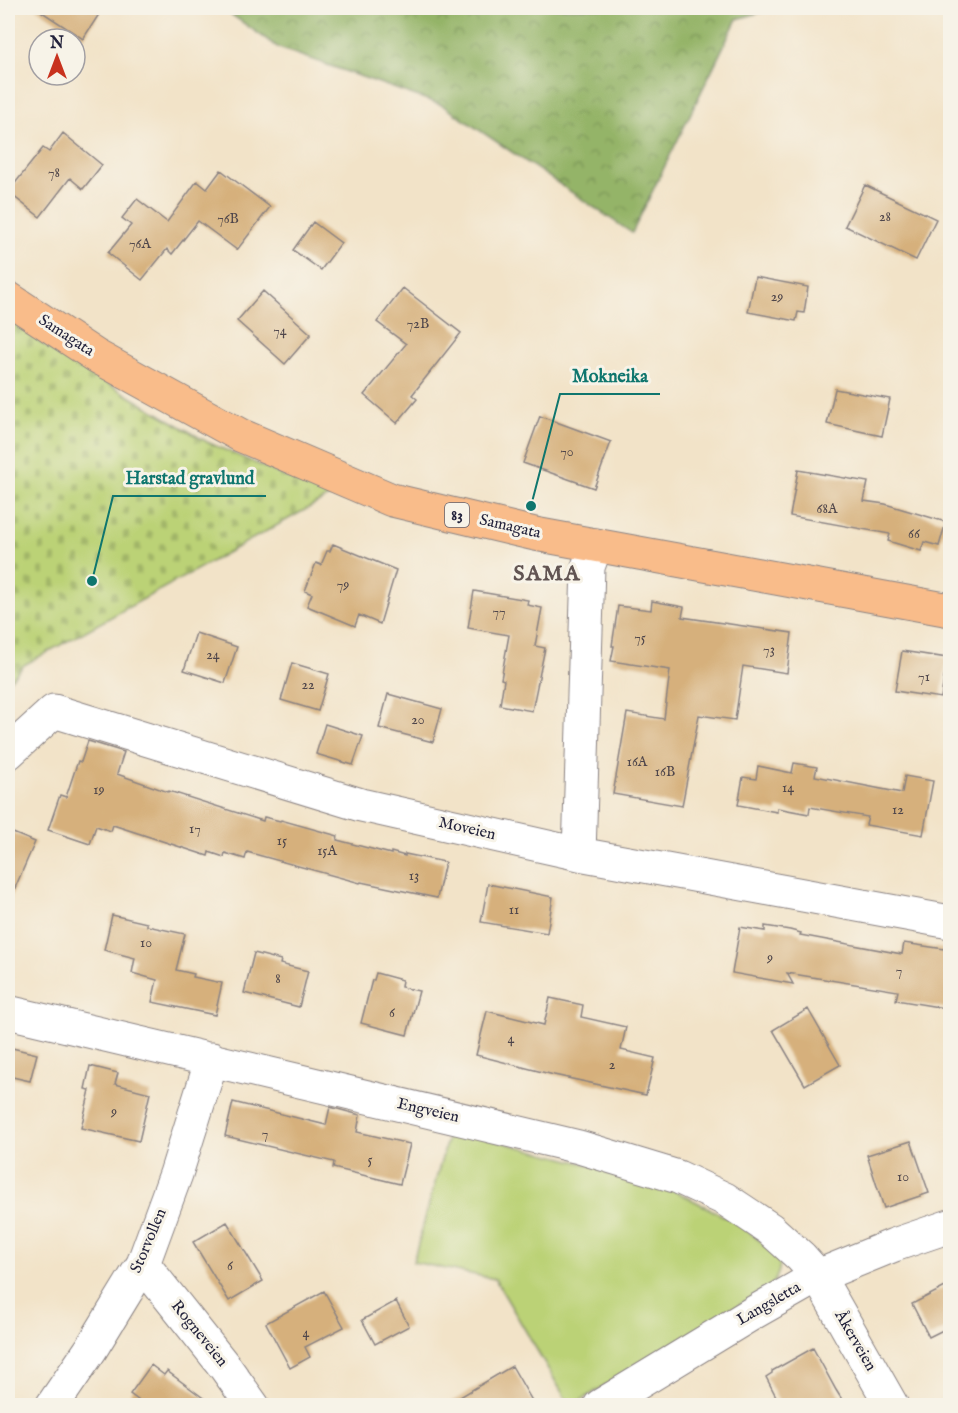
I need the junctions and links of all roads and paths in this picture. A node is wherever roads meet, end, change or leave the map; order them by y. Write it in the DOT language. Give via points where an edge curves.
graph roads {
  1 [pos="8,298"];
  2 [pos="596,545"];
  3 [pos="951,610"];
  4 [pos="8,753"];
  5 [pos="579,854"];
  6 [pos="951,922"];
  7 [pos="8,1012"];
  8 [pos="212,1059"];
  9 [pos="951,1226"];
  10 [pos="143,1264"];
  11 [pos="818,1276"];
  12 [pos="52,1406"];
  13 [pos="253,1406"];
  14 [pos="600,1406"];
  15 [pos="892,1406"];
  1 -- 2 [label="highway, Samagata / 83" via="96,356 240,435 393,500"];
  2 -- 3 [label="highway, Samagata / 83"];
  2 -- 5 [label="street" via="588,567"];
  4 -- 5 [label="street, Moveien" via="54,711 361,805"];
  5 -- 6 [label="street, Moveien"];
  7 -- 8 [label="street, Engveien"];
  8 -- 10 [label="street, Storvollen"];
  8 -- 11 [label="street, Engveien" via="579,1147 678,1177 725,1199 770,1229"];
  9 -- 11 [label="street, Langsletta"];
  10 -- 12 [label="street, Storvollen"];
  10 -- 13 [label="street, Rogneveien"];
  11 -- 14 [label="street, Langsletta"];
  11 -- 15 [label="street, Åkerveien"];
}
